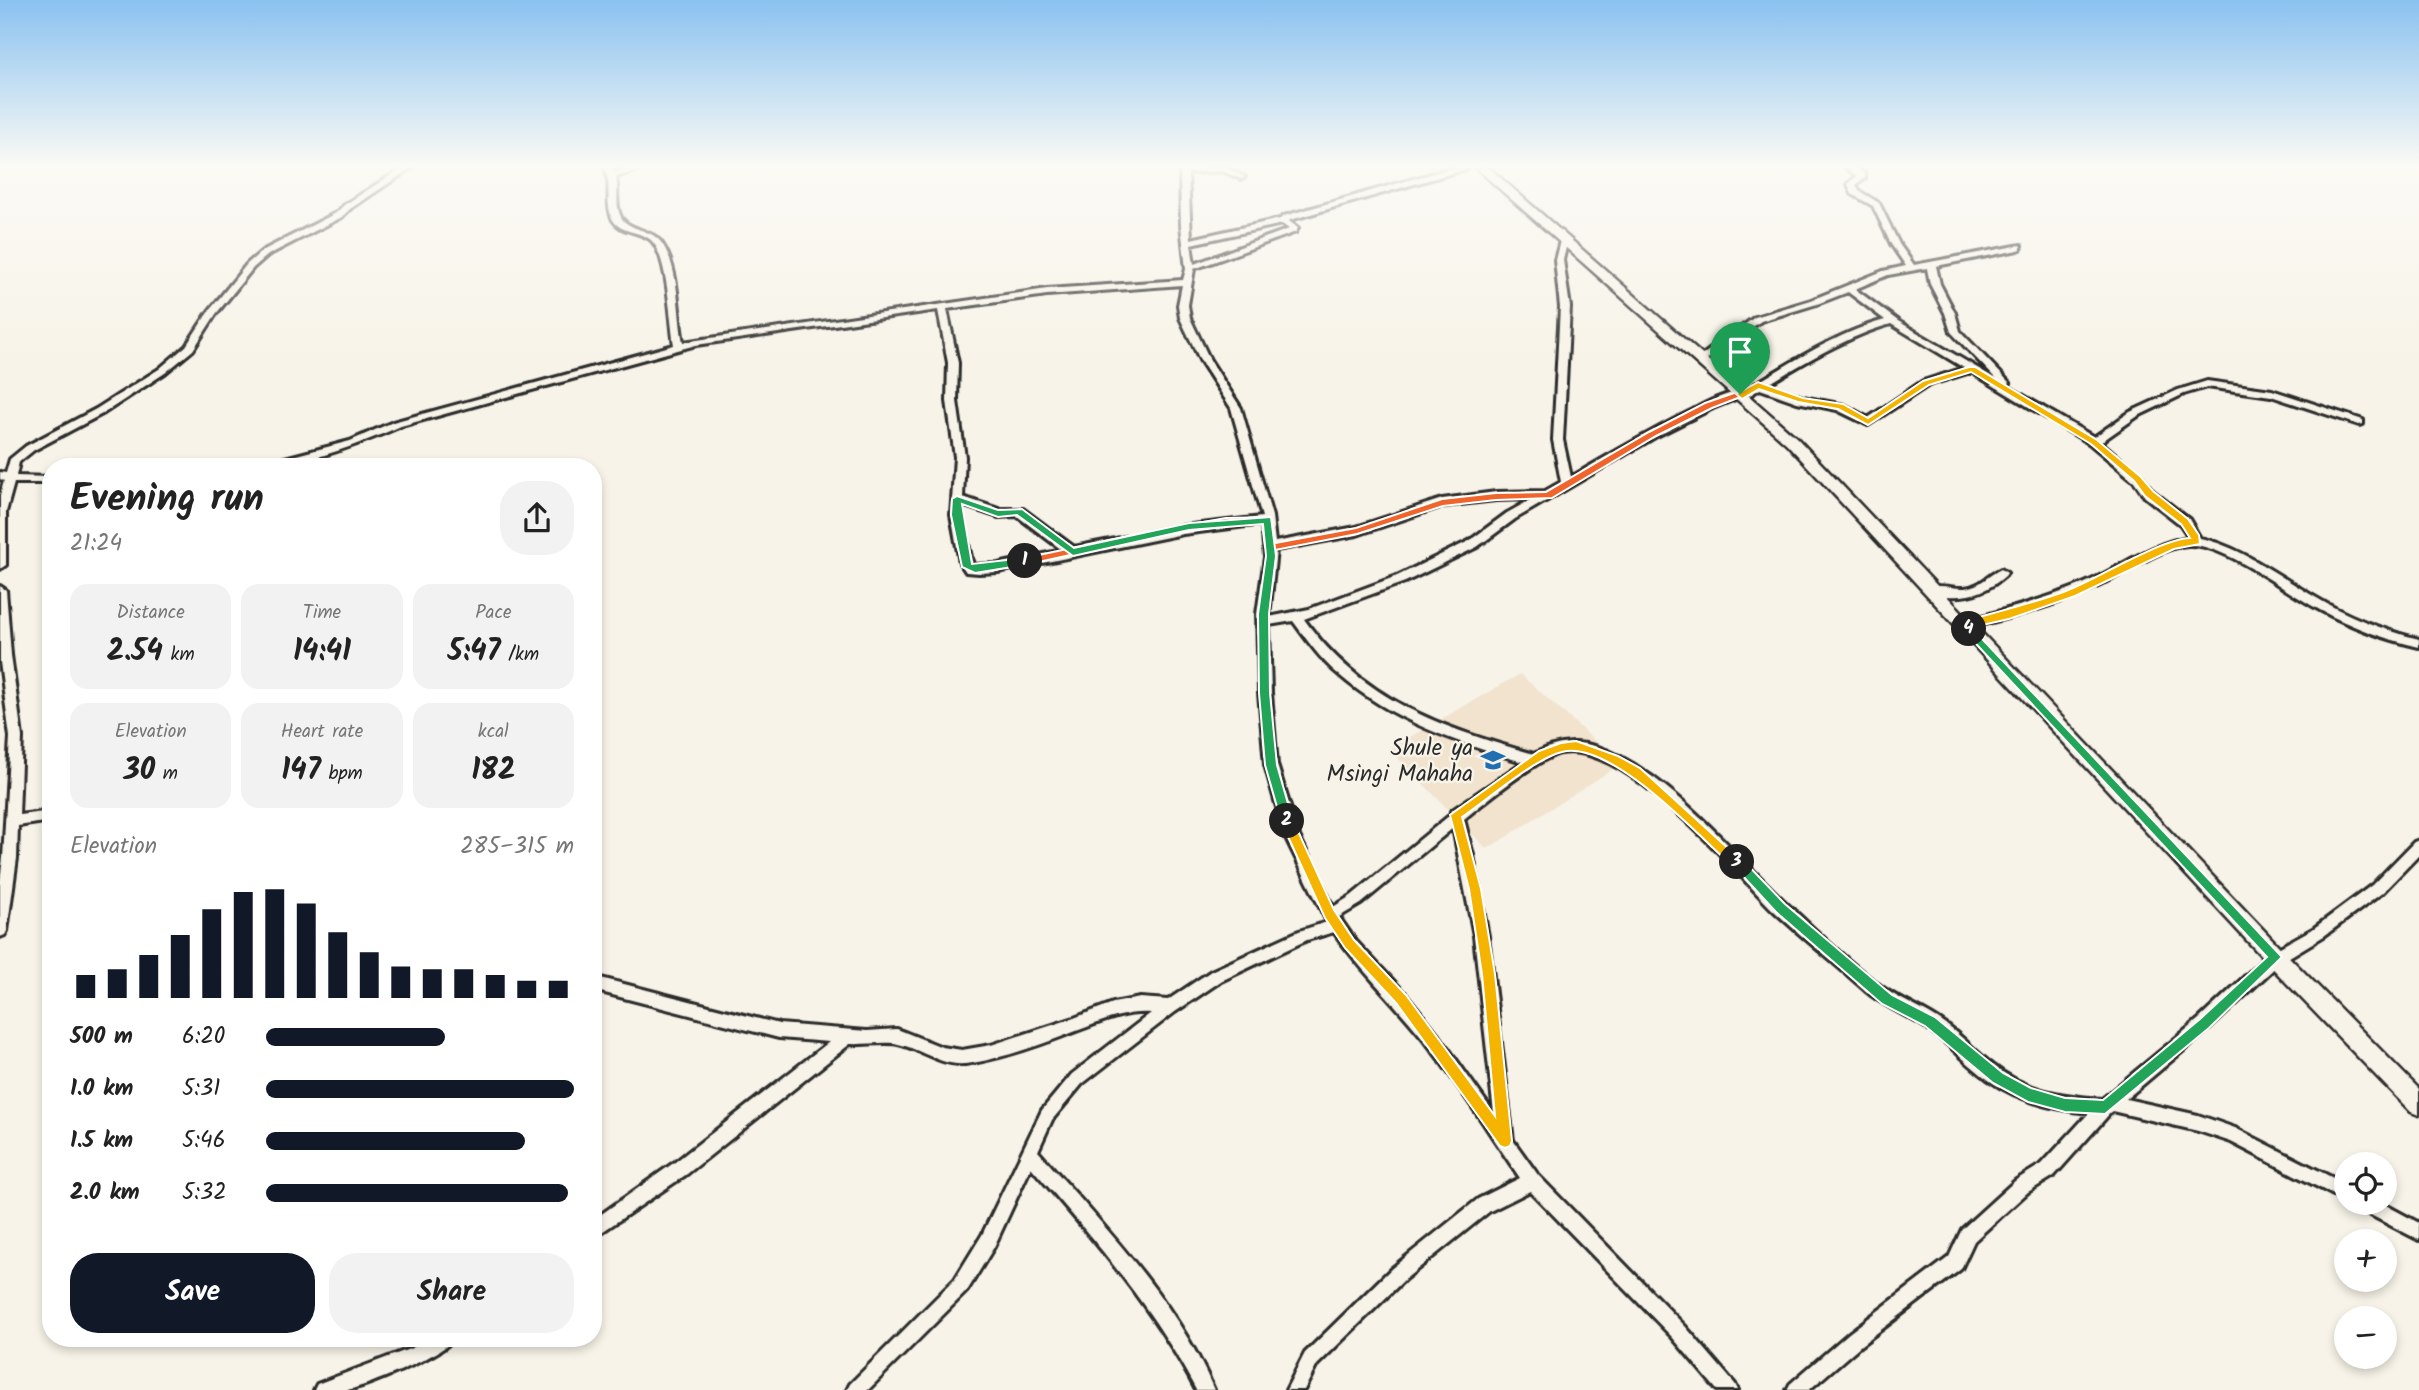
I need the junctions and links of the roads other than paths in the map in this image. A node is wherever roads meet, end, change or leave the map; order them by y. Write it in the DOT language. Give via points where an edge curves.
graph roads {
  1 [pos="308,232"];
  2 [pos="638,232"];
  3 [pos="1187,232"];
  4 [pos="1231,232"];
  5 [pos="1288,232"];
  6 [pos="1556,232"];
  7 [pos="1889,232"];
  8 [pos="1564,239"];
  9 [pos="1187,242"];
  10 [pos="2018,247"];
  11 [pos="1931,265"];
  12 [pos="1912,269"];
  13 [pos="1189,275"];
  14 [pos="1849,288"];
  15 [pos="942,307"];
  16 [pos="1892,321"];
  17 [pos="679,345"];
  18 [pos="1702,359"];
  19 [pos="1972,369"];
  20 [pos="1758,385"];
  21 [pos="1741,395"];
  22 [pos="2020,398"];
  23 [pos="2358,422"];
  24 [pos="2094,442"];
  25 [pos="296,458"];
  26 [pos="4,477"];
  27 [pos="42,479"];
  28 [pos="1567,484"];
  29 [pos="1548,495"];
  30 [pos="957,499"];
  31 [pos="1267,520"];
  32 [pos="2197,542"];
  33 [pos="1270,547"];
  34 [pos="1073,552"];
  35 [pos="0,565"];
  36 [pos="2001,573"];
  37 [pos="0,590"];
  38 [pos="1932,590"];
  39 [pos="1296,616"];
  40 [pos="1264,622"];
  41 [pos="1965,625"];
  42 [pos="2419,643"];
  43 [pos="1535,760"];
  44 [pos="1456,815"];
  45 [pos="42,817"];
  46 [pos="12,822"];
  47 [pos="2419,846"];
  48 [pos="1334,919"];
  49 [pos="0,931"];
  50 [pos="2276,957"];
  51 [pos="602,985"];
  52 [pos="1170,1007"];
  53 [pos="848,1036"];
  54 [pos="2419,1104"];
  55 [pos="2108,1105"];
  56 [pos="1505,1141"];
  57 [pos="1029,1152"];
  58 [pos="1532,1181"];
  59 [pos="2334,1187"];
  60 [pos="2388,1215"];
  61 [pos="602,1224"];
  62 [pos="2419,1231"];
  63 [pos="430,1347"];
  64 [pos="323,1390"];
  65 [pos="856,1390"];
  66 [pos="1205,1390"];
  67 [pos="1295,1390"];
  68 [pos="1729,1390"];
  69 [pos="1796,1390"];
  1 -- 26 [label="street" via="265,253 250,266 183,354 118,401 30,448 13,461"];
  2 -- 17 [label="street" via="653,238 660,248 675,306"];
  3 -- 9 [label="street"];
  4 -- 9 [label="street"];
  5 -- 13 [label="street"];
  6 -- 8 [label="main road"];
  7 -- 12 [label="street"];
  8 -- 18 [label="main road"];
  8 -- 28 [label="street" via="1559,260 1565,307 1558,440"];
  9 -- 13 [label="street"];
  10 -- 11 [label="street"];
  11 -- 12 [label="street"];
  11 -- 22 [label="street" via="1956,332"];
  12 -- 14 [label="street" via="1886,273"];
  13 -- 15 [label="street"];
  13 -- 31 [label="street" via="1185,318 1236,408"];
  14 -- 16 [label="street"];
  14 -- 18 [label="street" via="1758,319"];
  15 -- 17 [label="street"];
  15 -- 30 [label="street" via="952,355 952,401 960,457"];
  16 -- 19 [label="street"];
  16 -- 20 [label="street" via="1842,340"];
  17 -- 25 [label="street" via="397,424 354,443"];
  18 -- 21 [label="main road"];
  19 -- 20 [label="street" via="1926,383 1868,422 1840,407"];
  19 -- 22 [label="street"];
  20 -- 21 [label="street"];
  21 -- 28 [label="street" via="1709,405"];
  21 -- 38 [label="main road" via="1792,441"];
  22 -- 24 [label="street"];
  23 -- 24 [label="street" via="2272,393 2207,384 2134,414"];
  24 -- 32 [label="street" via="2185,522"];
  26 -- 27 [label="street"];
  26 -- 35 [label="street"];
  28 -- 29 [label="street"];
  29 -- 33 [label="street" via="1442,503 1357,531"];
  29 -- 39 [label="street" via="1473,544 1401,579"];
  30 -- 34 [label="street" via="998,513 1019,512"];
  30 -- 34 [label="street" via="960,540 970,569"];
  31 -- 33 [label="street"];
  31 -- 34 [label="street" via="1189,527"];
  32 -- 41 [label="street" via="2183,542 2071,593"];
  32 -- 42 [label="street" via="2358,624"];
  33 -- 40 [label="street"];
  36 -- 38 [label="street" via="1970,593"];
  37 -- 46 [label="street" via="16,737"];
  38 -- 41 [label="main road"];
  39 -- 40 [label="street"];
  39 -- 43 [label="street" via="1320,650 1393,706 1429,727"];
  40 -- 48 [label="street" via="1271,765 1292,836"];
  41 -- 50 [label="main road"];
  43 -- 44 [label="street"];
  43 -- 55 [label="street" via="1576,745 1636,771 1741,866 1780,908 1887,1000 1930,1021 1998,1078 2028,1095 2065,1105"];
  44 -- 48 [label="street"];
  44 -- 56 [label="street" via="1475,889 1489,974"];
  45 -- 46 [label="street"];
  46 -- 49 [label="street"];
  47 -- 50 [label="street" via="2377,889"];
  48 -- 52 [label="street" via="1227,971"];
  48 -- 56 [label="street" via="1350,944 1433,1039"];
  50 -- 54 [label="main road"];
  50 -- 55 [label="street"];
  51 -- 53 [label="street" via="779,1031"];
  52 -- 53 [label="street" via="1113,1010 1075,1026 962,1057 897,1036"];
  52 -- 57 [label="street" via="1077,1079 1047,1115"];
  53 -- 61 [label="street" via="681,1168"];
  55 -- 59 [label="street" via="2198,1123 2235,1136"];
  55 -- 69 [label="street" via="2048,1170 2022,1186 1968,1235 1955,1263"];
  56 -- 58 [label="street"];
  57 -- 65 [label="street" via="988,1241 961,1285"];
  57 -- 66 [label="street" via="1136,1283"];
  58 -- 67 [label="street" via="1484,1205 1398,1274 1311,1359"];
  58 -- 68 [label="street"];
  60 -- 62 [label="street"];
  63 -- 64 [label="street"];
}
